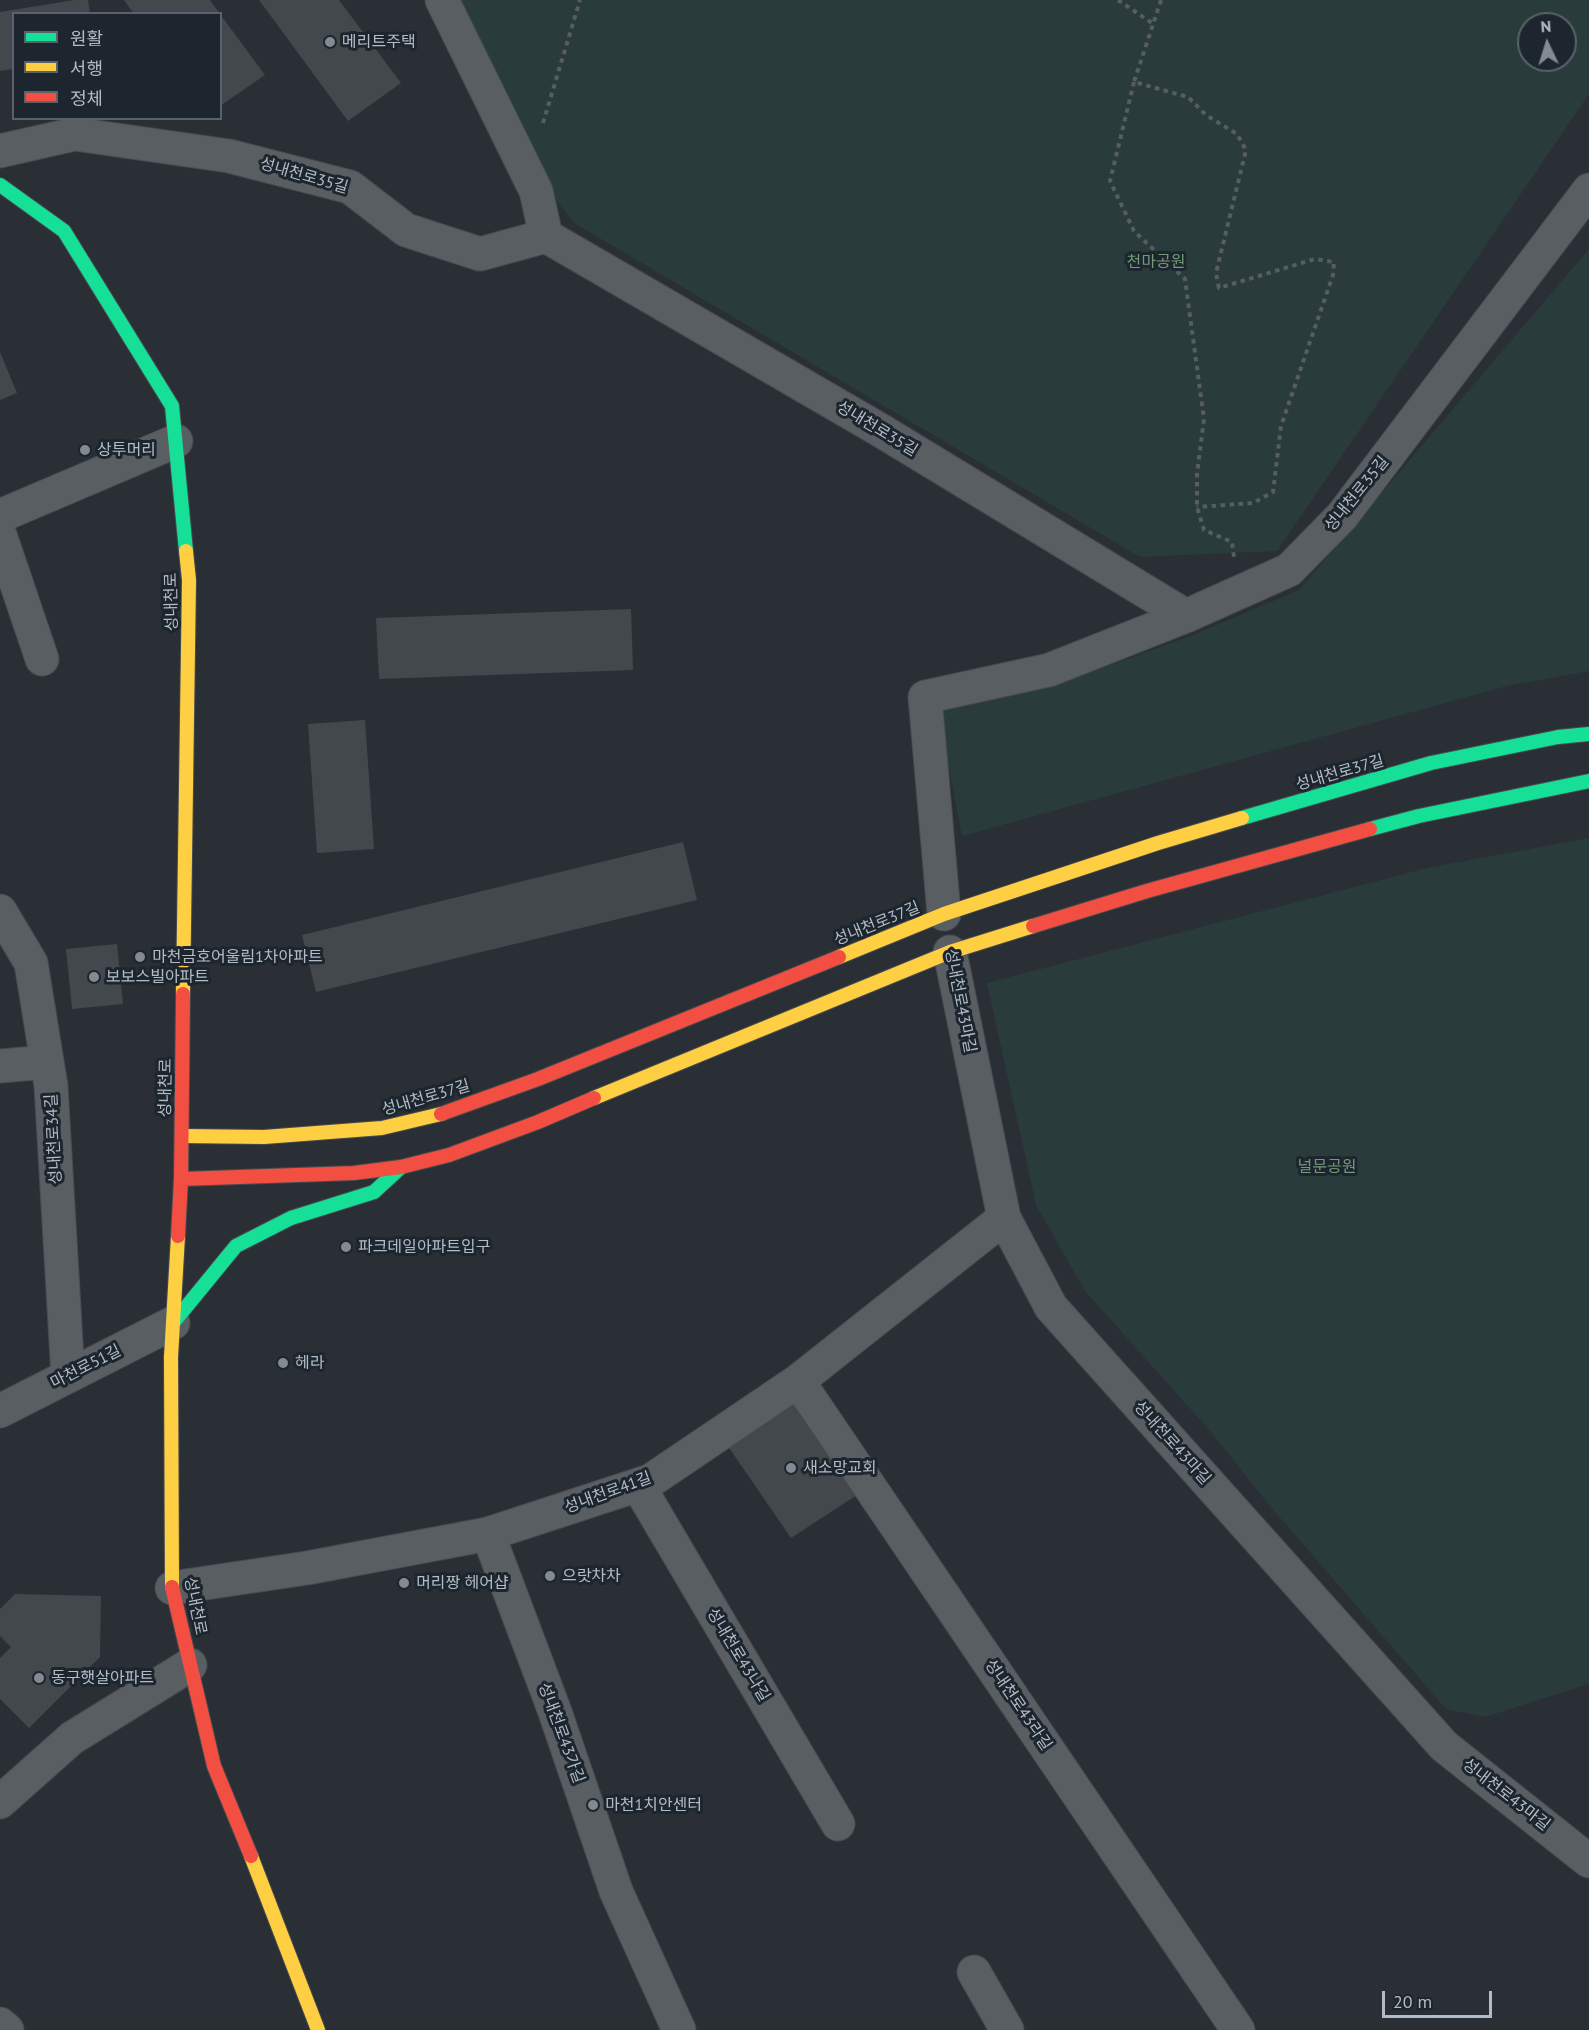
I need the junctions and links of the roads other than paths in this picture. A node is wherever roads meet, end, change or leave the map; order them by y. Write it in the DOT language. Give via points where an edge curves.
graph roads {
  1 [pos="442,0"];
  2 [pos="0,151"];
  3 [pos="0,185"];
  4 [pos="1589,190"];
  5 [pos="546,236"];
  6 [pos="176,441"];
  7 [pos="0,516"];
  8 [pos="0,535"];
  9 [pos="1186,616"];
  10 [pos="42,659"];
  11 [pos="1589,734"];
  12 [pos="1589,781"];
  13 [pos="0,911"];
  14 [pos="947,933"];
  15 [pos="47,1062"];
  16 [pos="0,1066"];
  17 [pos="182,1136"];
  18 [pos="401,1167"];
  19 [pos="181,1179"];
  20 [pos="1004,1218"];
  21 [pos="173,1323"];
  22 [pos="68,1376"];
  23 [pos="798,1381"];
  24 [pos="0,1411"];
  25 [pos="638,1485"];
  26 [pos="488,1534"];
  27 [pos="171,1588"];
  28 [pos="190,1665"];
  29 [pos="0,1802"];
  30 [pos="838,1824"];
  31 [pos="1589,1861"];
  32 [pos="974,1972"];
  33 [pos="0,2024"];
  34 [pos="7,2030"];
  35 [pos="318,2030"];
  36 [pos="678,2030"];
  37 [pos="1007,2030"];
  38 [pos="1238,2030"];
  1 -- 5 [label="street" via="536,191"];
  2 -- 5 [label="street, 성내천로35길" via="75,134 229,156 350,187 406,230 480,254"];
  3 -- 6 [label="main road, 성내천로" via="64,231 172,406"];
  4 -- 9 [label="street, 성내천로35길" via="1342,516 1289,570"];
  5 -- 9 [label="street, 성내천로35길" via="880,430"];
  6 -- 7 [label="street"];
  6 -- 17 [label="main road, 성내천로" via="189,580"];
  8 -- 10 [label="street"];
  9 -- 14 [label="street, 성내천로43마길" via="1050,670 925,697"];
  11 -- 14 [label="main road, 성내천로37길" via="1431,764 1158,843"];
  12 -- 14 [label="main road, 성내천로37길" via="1419,816 1148,891"];
  13 -- 15 [label="street, 성내천로34길" via="31,963"];
  14 -- 17 [label="main road, 성내천로37길" via="447,1112 382,1128 264,1137"];
  14 -- 18 [label="main road, 성내천로37길" via="729,1042 538,1122 449,1155"];
  14 -- 20 [label="street, 성내천로43마길"];
  15 -- 16 [label="street"];
  15 -- 22 [label="street, 성내천로34길"];
  17 -- 19 [label="main road, 성내천로"];
  18 -- 19 [label="main road, 성내천로37길" via="354,1173"];
  18 -- 21 [label="main road" via="374,1192 291,1218 236,1246"];
  19 -- 21 [label="main road, 성내천로"];
  20 -- 23 [label="street, 성내천로41길"];
  20 -- 31 [label="street, 성내천로43마길" via="1051,1307 1444,1746"];
  21 -- 22 [label="street, 마천로51길"];
  21 -- 27 [label="main road, 성내천로"];
  22 -- 24 [label="street, 마천로51길"];
  23 -- 25 [label="street, 성내천로41길" via="650,1481"];
  23 -- 38 [label="street, 성내천로43라길"];
  25 -- 26 [label="street, 성내천로41길"];
  25 -- 30 [label="street, 성내천로43나길"];
  26 -- 27 [label="street, 성내천로41길" via="307,1568"];
  26 -- 36 [label="street, 성내천로43가길" via="616,1891"];
  27 -- 28 [label="main road, 성내천로"];
  28 -- 29 [label="street" via="72,1737"];
  28 -- 35 [label="main road, 성내천로" via="214,1766"];
  32 -- 37 [label="street"];
  33 -- 34 [label="street"];
}
